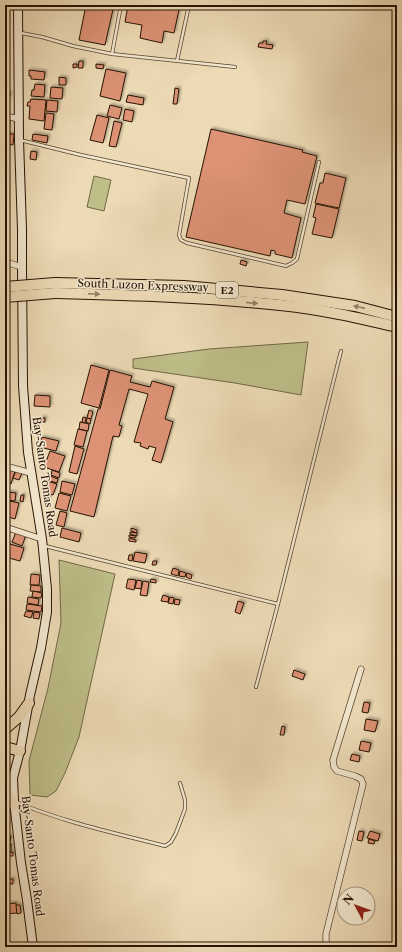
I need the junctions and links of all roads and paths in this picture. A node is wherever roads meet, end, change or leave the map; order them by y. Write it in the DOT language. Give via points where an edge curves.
graph roads {
  1 [pos="18,5"];
  2 [pos="121,5"];
  3 [pos="189,5"];
  4 [pos="19,33"];
  5 [pos="112,54"];
  6 [pos="177,61"];
  7 [pos="235,67"];
  8 [pos="5,117"];
  9 [pos="19,119"];
  10 [pos="19,140"];
  11 [pos="319,162"];
  12 [pos="5,262"];
  13 [pos="22,267"];
  14 [pos="5,287"];
  15 [pos="5,297"];
  16 [pos="397,317"];
  17 [pos="397,327"];
  18 [pos="341,351"];
  19 [pos="5,466"];
  20 [pos="31,474"];
  21 [pos="5,528"];
  22 [pos="42,542"];
  23 [pos="278,604"];
  24 [pos="361,669"];
  25 [pos="256,687"];
  26 [pos="29,704"];
  27 [pos="5,729"];
  28 [pos="5,747"];
  29 [pos="5,754"];
  30 [pos="19,754"];
  31 [pos="180,783"];
  32 [pos="5,788"];
  33 [pos="14,803"];
  34 [pos="33,947"];
  35 [pos="333,947"];
  1 -- 4 [label="main road, Bay-Santo Tomas Road"];
  2 -- 5 [label="lane"];
  3 -- 6 [label="lane"];
  4 -- 5 [label="lane"];
  4 -- 9 [label="main road, Bay-Santo Tomas Road"];
  5 -- 6 [label="lane"];
  6 -- 7 [label="lane"];
  8 -- 9 [label="street"];
  9 -- 10 [label="main road, Bay-Santo Tomas Road"];
  10 -- 11 [label="lane" via="189,178 178,235 181,240 286,266 297,259"];
  10 -- 13 [label="main road, Bay-Santo Tomas Road"];
  12 -- 13 [label="street"];
  13 -- 20 [label="main road, Bay-Santo Tomas Road" via="23,386"];
  16 -- 14 [label="highway, South Luzon Expressway / E2, one-way, bridge" via="356,306 282,295 184,286 55,283"];
  15 -- 17 [label="highway, South Luzon Expressway / E2, one-way, bridge" via="55,293 183,297 281,305"];
  18 -- 23 [label="lane"];
  19 -- 20 [label="street"];
  20 -- 22 [label="main road, Bay-Santo Tomas Road"];
  21 -- 22 [label="street"];
  22 -- 23 [label="lane"];
  22 -- 26 [label="main road, Bay-Santo Tomas Road" via="47,612"];
  23 -- 25 [label="lane"];
  24 -- 35 [label="street" via="333,760 337,771 361,779 363,784 326,934 326,942"];
  26 -- 27 [label="highway"];
  26 -- 30 [label="main road, Bay-Santo Tomas Road"];
  28 -- 30 [label="highway"];
  29 -- 30 [label="highway"];
  30 -- 33 [label="main road, Bay-Santo Tomas Road" via="14,775"];
  31 -- 33 [label="lane" via="185,809 176,833 165,846 105,831"];
  32 -- 33 [label="highway"];
  33 -- 34 [label="main road, Bay-Santo Tomas Road"];
}
